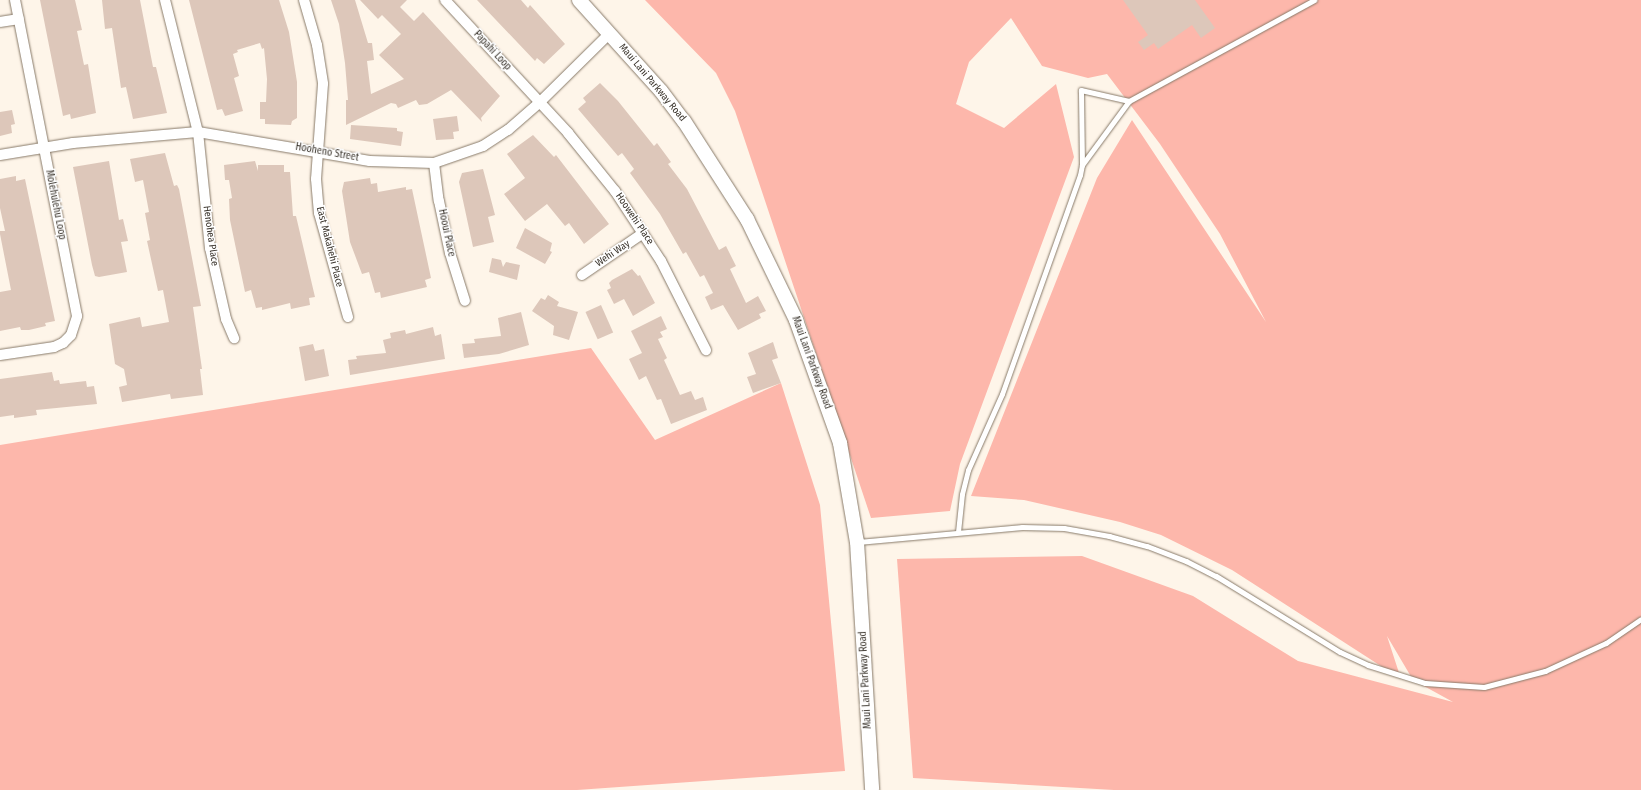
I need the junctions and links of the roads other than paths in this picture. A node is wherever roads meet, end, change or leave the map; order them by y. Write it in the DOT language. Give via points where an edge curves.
graph roads {
  1 [pos="15,0"];
  2 [pos="166,0"];
  3 [pos="304,0"];
  4 [pos="445,0"];
  5 [pos="579,0"];
  6 [pos="1314,0"];
  7 [pos="19,18"];
  8 [pos="0,22"];
  9 [pos="610,33"];
  10 [pos="1129,101"];
  11 [pos="540,102"];
  12 [pos="198,132"];
  13 [pos="44,149"];
  14 [pos="318,151"];
  15 [pos="0,156"];
  16 [pos="434,163"];
  17 [pos="1082,165"];
  18 [pos="643,233"];
  19 [pos="582,275"];
  20 [pos="465,301"];
  21 [pos="348,317"];
  22 [pos="234,338"];
  23 [pos="706,350"];
  24 [pos="0,355"];
  25 [pos="958,532"];
  26 [pos="857,542"];
  27 [pos="1641,619"];
  28 [pos="872,790"];
  1 -- 7 [label="street, Molehulehu Loop"];
  2 -- 12 [label="street"];
  3 -- 14 [label="street, East Makahehi Place" via="317,45 323,84"];
  4 -- 11 [label="street, Papahi Loop"];
  5 -- 9 [label="main road, Maui Lani Parkway Road"];
  6 -- 10 [label="lane"];
  7 -- 8 [label="street"];
  7 -- 13 [label="street, Molehulehu Loop"];
  9 -- 11 [label="street, Hooheno Street"];
  9 -- 26 [label="main road, Maui Lani Parkway Road" via="660,90 713,165 747,219 796,320 840,443"];
  10 -- 17 [label="lane"];
  10 -- 17 [label="lane" via="1081,90"];
  11 -- 16 [label="street, Hooheno Street" via="508,130 483,146"];
  11 -- 18 [label="street, Hoowehi Place" via="602,174"];
  12 -- 13 [label="street, Hooheno Street" via="73,143"];
  12 -- 14 [label="street, Hooheno Street"];
  12 -- 22 [label="street, Henohea Place" via="210,248 226,319"];
  13 -- 15 [label="street, Hooheno Street"];
  13 -- 24 [label="street, Molehulehu Loop" via="76,326 71,336 54,347"];
  14 -- 16 [label="street, Hooheno Street" via="370,161"];
  14 -- 21 [label="street, East Makahehi Place" via="319,213"];
  16 -- 20 [label="street, Hooui Place" via="450,253"];
  17 -- 25 [label="lane" via="1002,394 968,470 962,494"];
  18 -- 19 [label="street, Wehi Way"];
  18 -- 23 [label="street, Hoowehi Place" via="682,300"];
  25 -- 26 [label="lane"];
  25 -- 27 [label="lane" via="1022,527 1064,528 1147,546 1216,576 1340,652 1375,668 1424,683 1484,687 1545,671 1606,643"];
  26 -- 28 [label="main road, Maui Lani Parkway Road"];
}
